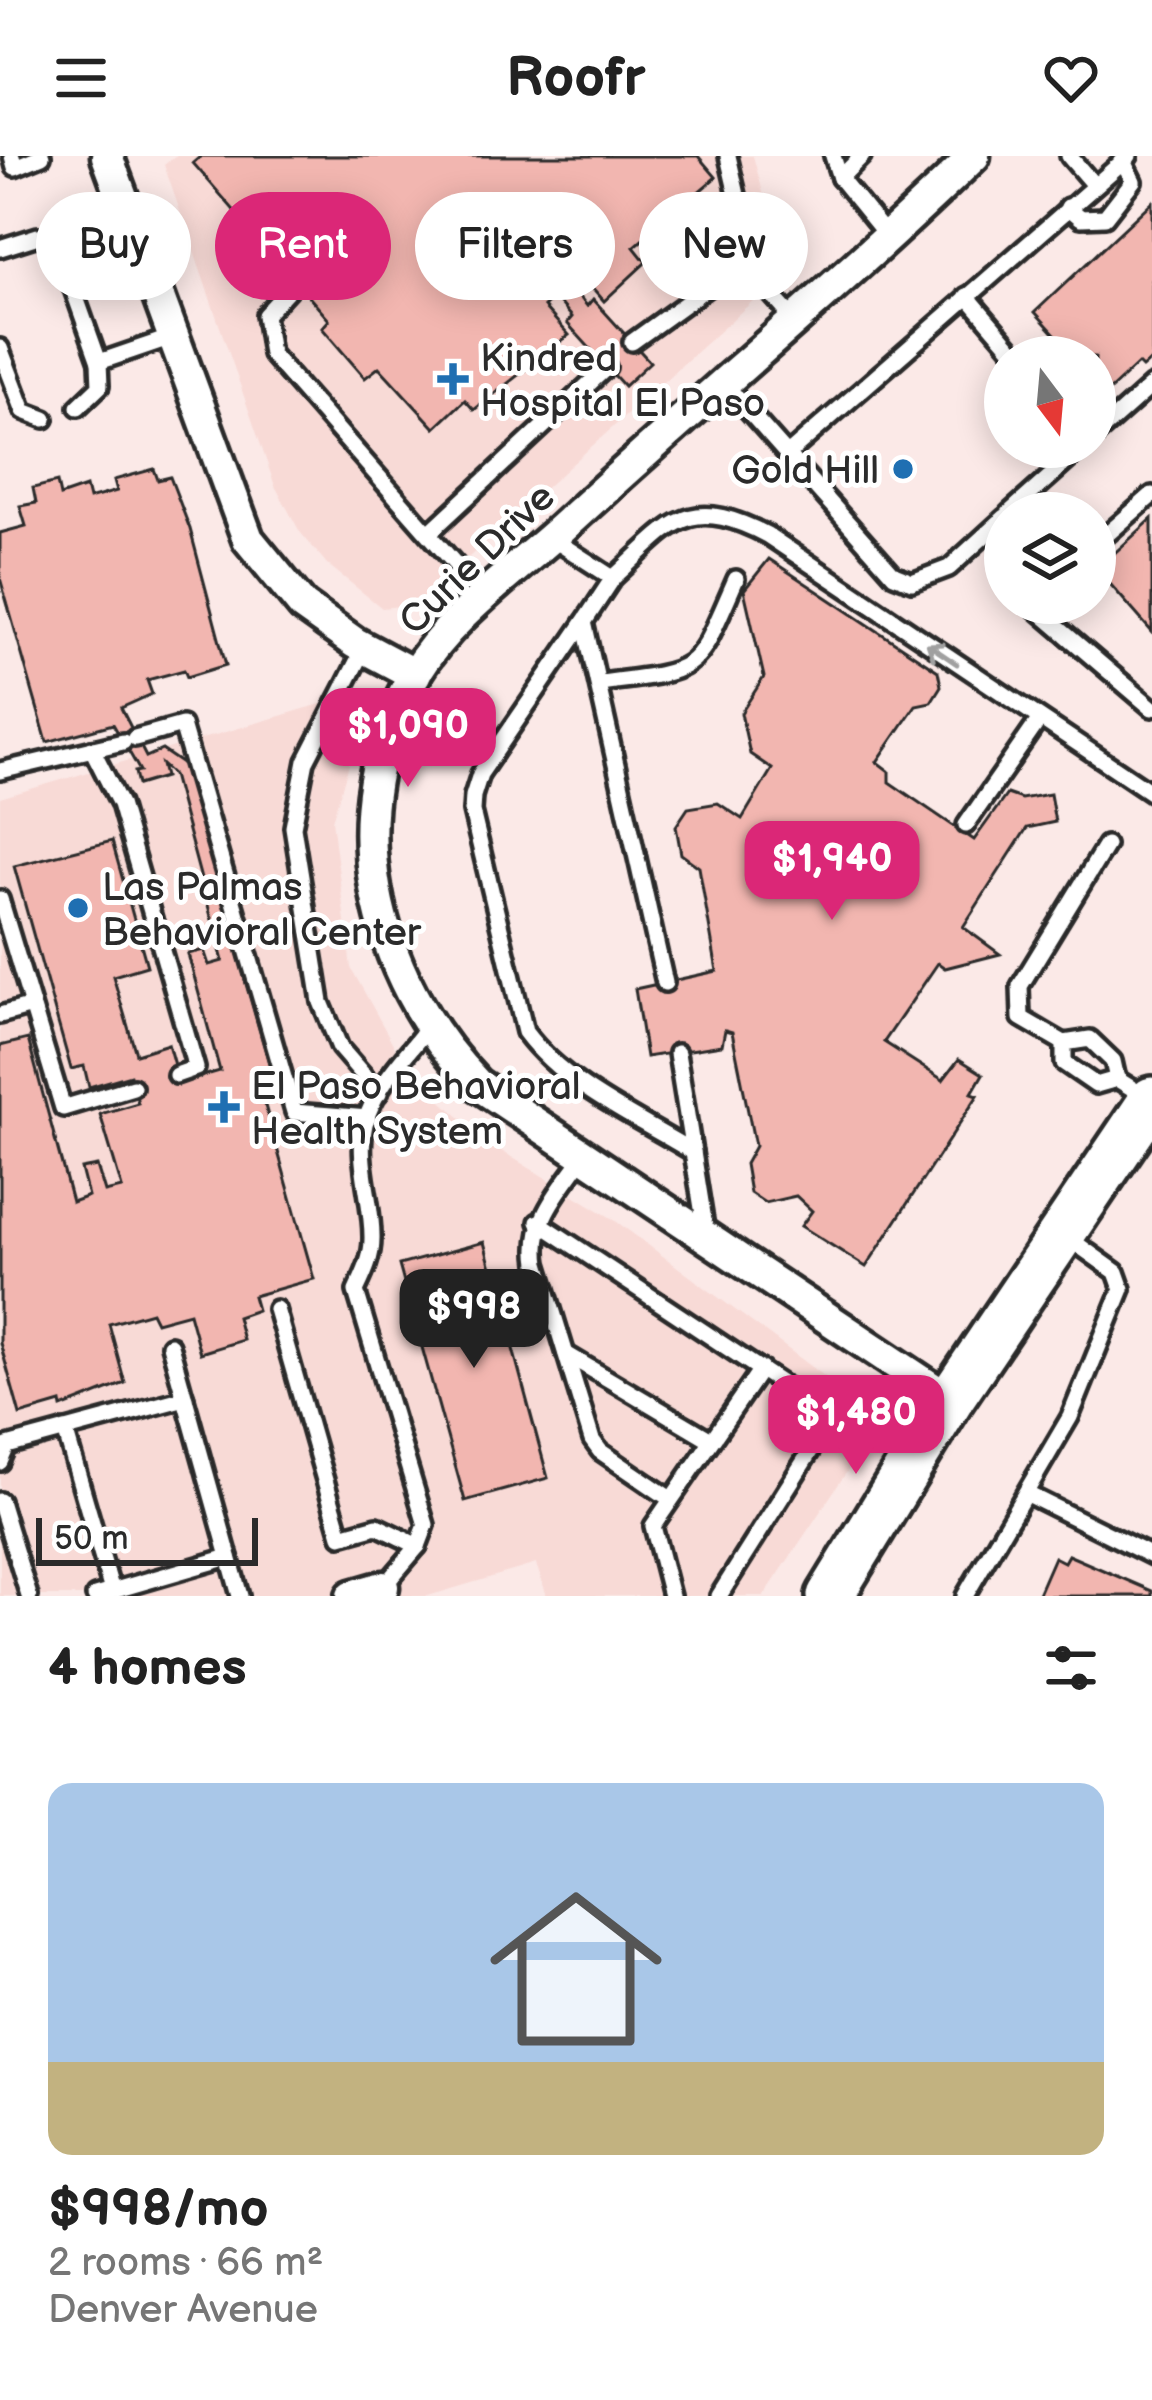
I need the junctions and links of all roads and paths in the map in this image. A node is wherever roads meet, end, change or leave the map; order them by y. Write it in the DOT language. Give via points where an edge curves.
graph roads {
  1 [pos="42,156"];
  2 [pos="107,156"];
  3 [pos="728,156"];
  4 [pos="833,156"];
  5 [pos="862,156"];
  6 [pos="974,156"];
  7 [pos="1070,156"];
  8 [pos="1126,158"];
  9 [pos="9,165"];
  10 [pos="840,178"];
  11 [pos="1094,184"];
  12 [pos="736,192"];
  13 [pos="1068,207"];
  14 [pos="889,239"];
  15 [pos="0,248"];
  16 [pos="967,296"];
  17 [pos="279,300"];
  18 [pos="686,300"];
  19 [pos="776,300"];
  20 [pos="796,322"];
  21 [pos="1001,336"];
  22 [pos="172,337"];
  23 [pos="632,343"];
  24 [pos="0,348"];
  25 [pos="99,362"];
  26 [pos="607,367"];
  27 [pos="722,380"];
  28 [pos="1152,385"];
  29 [pos="78,407"];
  30 [pos="1116,417"];
  31 [pos="45,419"];
  32 [pos="788,454"];
  33 [pos="1060,468"];
  34 [pos="1033,492"];
  35 [pos="1152,495"];
  36 [pos="1116,527"];
  37 [pos="429,532"];
  38 [pos="984,536"];
  39 [pos="551,538"];
  40 [pos="613,578"];
  41 [pos="736,579"];
  42 [pos="484,598"];
  43 [pos="584,622"];
  44 [pos="1053,624"];
  45 [pos="364,648"];
  46 [pos="415,675"];
  47 [pos="600,682"];
  48 [pos="1152,708"];
  49 [pos="1039,720"];
  50 [pos="92,749"];
  51 [pos="0,771"];
  52 [pos="1152,793"];
  53 [pos="966,825"];
  54 [pos="1106,845"];
  55 [pos="0,899"];
  56 [pos="665,983"];
  57 [pos="32,1006"];
  58 [pos="0,1016"];
  59 [pos="428,1027"];
  60 [pos="1064,1043"];
  61 [pos="677,1053"];
  62 [pos="176,1075"];
  63 [pos="133,1087"];
  64 [pos="379,1093"];
  65 [pos="1140,1093"];
  66 [pos="368,1118"];
  67 [pos="693,1152"];
  68 [pos="583,1157"];
  69 [pos="538,1222"];
  70 [pos="1062,1234"];
  71 [pos="707,1240"];
  72 [pos="276,1309"];
  73 [pos="170,1346"];
  74 [pos="566,1354"];
  75 [pos="761,1369"];
  76 [pos="185,1398"];
  77 [pos="950,1400"];
  78 [pos="65,1430"];
  79 [pos="711,1440"];
  80 [pos="0,1462"];
  81 [pos="1027,1494"];
  82 [pos="669,1498"];
  83 [pos="0,1501"];
  84 [pos="418,1546"];
  85 [pos="1152,1556"];
  86 [pos="230,1557"];
  87 [pos="383,1587"];
  88 [pos="103,1594"];
  89 [pos="29,1596"];
  90 [pos="240,1596"];
  91 [pos="352,1596"];
  92 [pos="671,1596"];
  93 [pos="719,1596"];
  94 [pos="830,1596"];
  95 [pos="965,1596"];
  1 -- 9 [label="lane"];
  2 -- 22 [label="street"];
  3 -- 12 [label="lane"];
  4 -- 10 [label="lane"];
  5 -- 10 [label="lane"];
  6 -- 14 [label="street, Curie Drive"];
  7 -- 11 [label="lane"];
  8 -- 11 [label="lane"];
  8 -- 13 [label="lane" via="1133,181 1105,217 1081,218"];
  10 -- 14 [label="lane"];
  11 -- 13 [label="lane"];
  13 -- 16 [label="lane"];
  14 -- 20 [label="street, Curie Drive"];
  15 -- 25 [label="lane" via="38,236 58,248"];
  16 -- 21 [label="lane"];
  16 -- 32 [label="lane"];
  17 -- 37 [label="lane" via="265,315 271,354"];
  18 -- 23 [label="lane"];
  19 -- 20 [label="lane"];
  20 -- 27 [label="street, Curie Drive"];
  22 -- 25 [label="lane"];
  22 -- 45 [label="street" via="248,539 303,605"];
  24 -- 31 [label="lane" via="24,411"];
  25 -- 29 [label="lane" via="100,386"];
  26 -- 37 [label="lane"];
  27 -- 32 [label="lane"];
  27 -- 39 [label="street, Curie Drive"];
  28 -- 30 [label="lane"];
  32 -- 38 [label="lane" via="894,575 912,582 949,568"];
  33 -- 34 [label="lane"];
  35 -- 36 [label="lane"];
  37 -- 42 [label="lane"];
  39 -- 40 [label="lane"];
  39 -- 42 [label="street, Curie Drive"];
  40 -- 43 [label="lane"];
  49 -- 40 [label="lane, one-way" via="725,514 674,523"];
  41 -- 47 [label="lane" via="705,648 685,670"];
  42 -- 46 [label="street, Curie Drive"];
  43 -- 47 [label="lane"];
  43 -- 67 [label="lane" via="480,774 472,811 525,1032 583,1084"];
  44 -- 48 [label="lane"];
  45 -- 46 [label="street"];
  45 -- 64 [label="lane" via="306,761 293,827 321,1001 340,1048"];
  46 -- 59 [label="street, Curie Drive" via="375,786 371,874 395,969"];
  47 -- 56 [label="lane"];
  49 -- 52 [label="lane"];
  49 -- 53 [label="lane"];
  50 -- 51 [label="lane"];
  50 -- 62 [label="lane" via="120,804 196,1068"];
  50 -- 66 [label="lane" via="182,725 294,1112"];
  54 -- 60 [label="lane" via="1020,986 1021,1018"];
  55 -- 57 [label="lane"];
  57 -- 58 [label="lane"];
  57 -- 63 [label="lane" via="64,1108"];
  59 -- 64 [label="lane"];
  59 -- 68 [label="street, Curie Drive" via="477,1084"];
  60 -- 65 [label="lane" via="1090,1039"];
  60 -- 65 [label="lane" via="1064,1063 1096,1085"];
  61 -- 67 [label="lane"];
  64 -- 66 [label="lane"];
  65 -- 70 [label="main road"];
  66 -- 84 [label="lane" via="362,1171 373,1234 356,1291 426,1526"];
  67 -- 71 [label="lane"];
  68 -- 69 [label="lane"];
  68 -- 71 [label="street, Curie Drive"];
  69 -- 74 [label="lane" via="538,1263"];
  69 -- 75 [label="lane"];
  70 -- 77 [label="main road"];
  70 -- 81 [label="lane" via="1116,1272 1122,1289 1070,1417"];
  71 -- 77 [label="street, Curie Drive"];
  72 -- 84 [label="lane" via="341,1536 377,1526"];
  73 -- 76 [label="lane"];
  74 -- 79 [label="lane"];
  74 -- 82 [label="lane" via="600,1451"];
  75 -- 79 [label="lane"];
  75 -- 93 [label="lane" via="832,1417"];
  76 -- 78 [label="lane"];
  76 -- 86 [label="lane"];
  77 -- 94 [label="main road"];
  78 -- 80 [label="lane" via="8,1446"];
  78 -- 88 [label="lane"];
  79 -- 82 [label="lane"];
  81 -- 85 [label="lane"];
  81 -- 95 [label="lane"];
  82 -- 92 [label="lane" via="653,1526"];
  83 -- 89 [label="lane"];
  84 -- 87 [label="lane"];
  86 -- 88 [label="lane"];
  86 -- 90 [label="lane"];
  87 -- 91 [label="street"];
}
